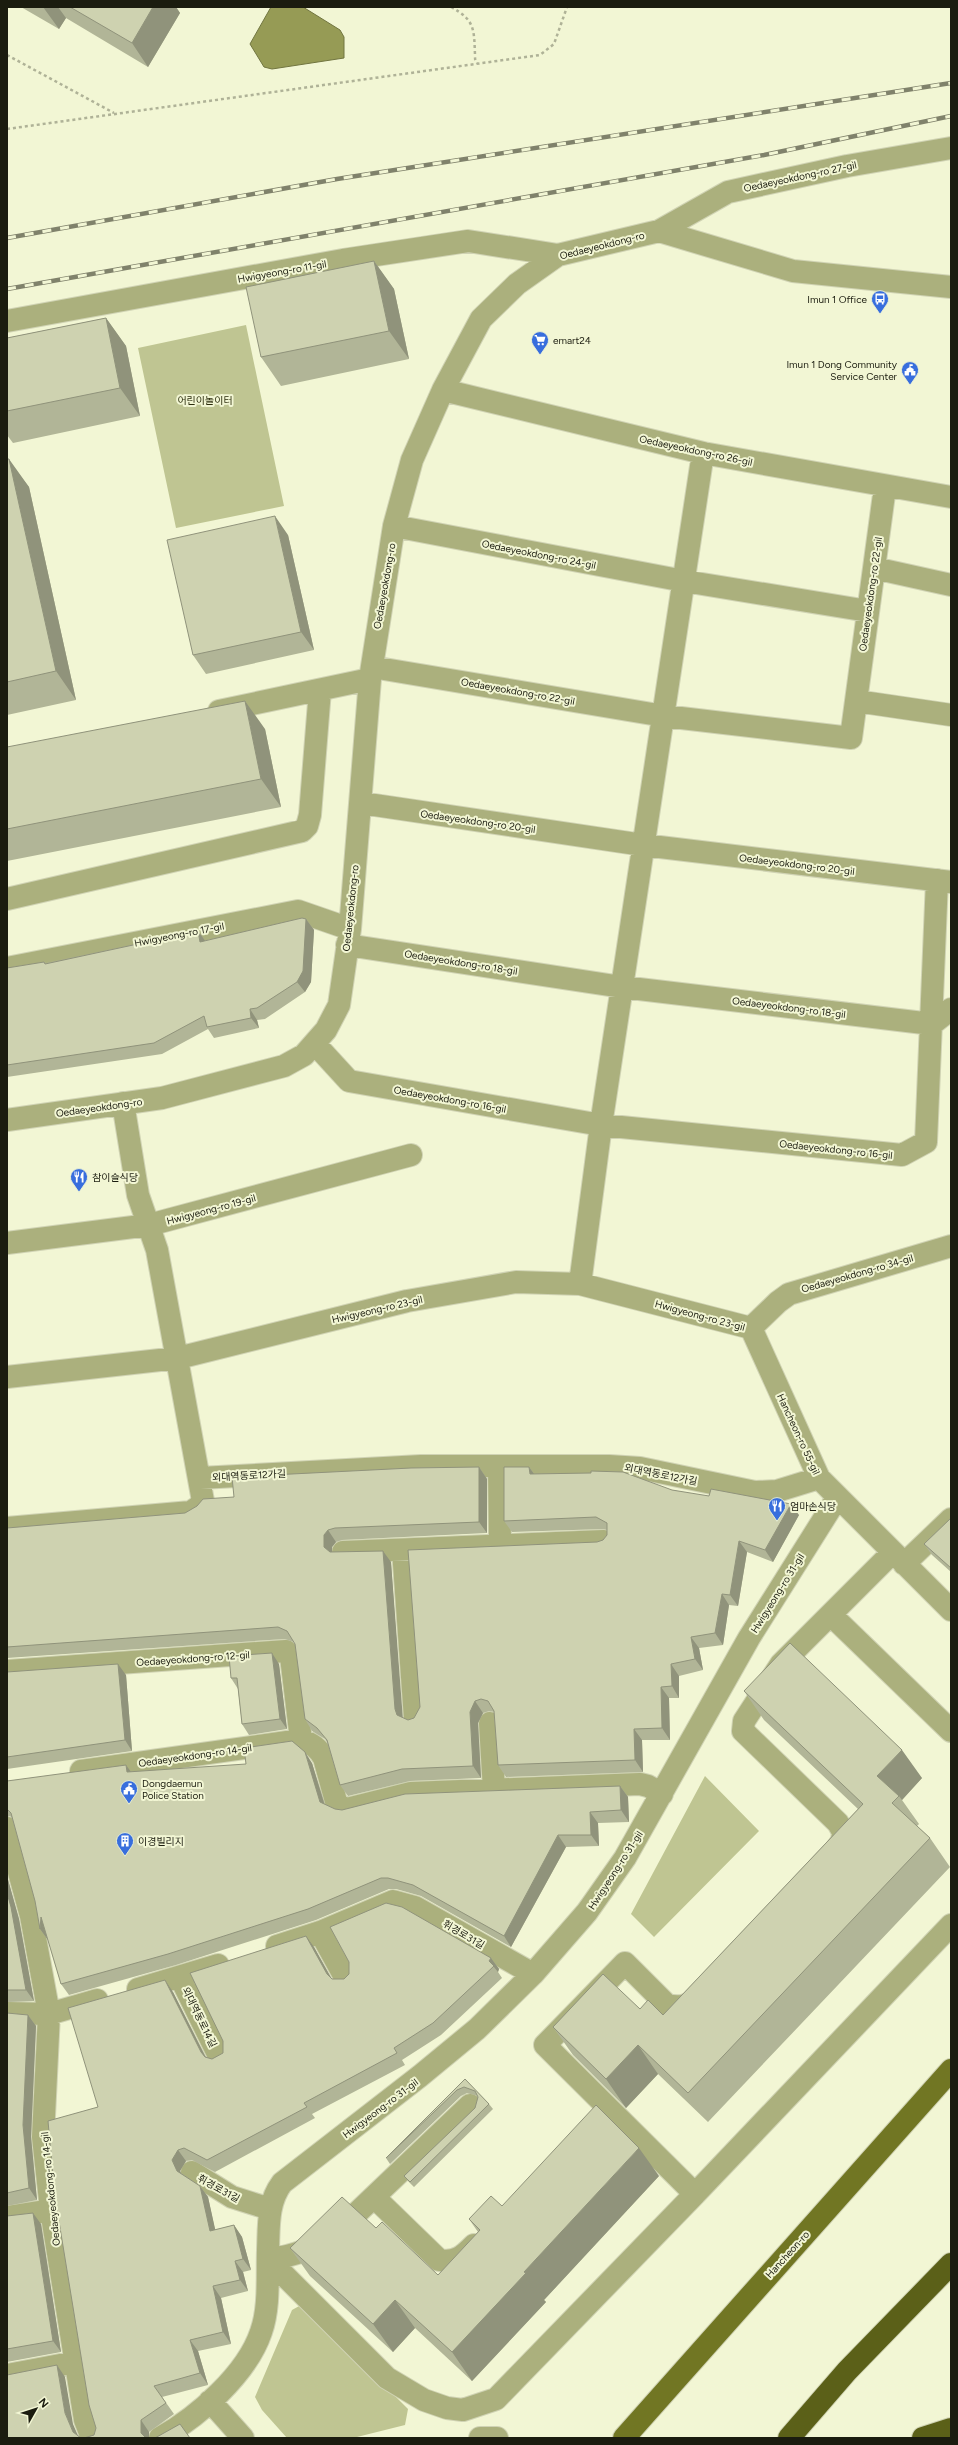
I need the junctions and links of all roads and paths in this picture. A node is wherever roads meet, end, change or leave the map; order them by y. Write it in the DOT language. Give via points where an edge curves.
graph roads {
  1 [pos="451,7"];
  2 [pos="567,7"];
  3 [pos="7,55"];
  4 [pos="475,64"];
  5 [pos="114,114"];
  6 [pos="7,129"];
  7 [pos="951,148"];
  8 [pos="659,231"];
  9 [pos="558,255"];
  10 [pos="951,286"];
  11 [pos="7,322"];
  12 [pos="443,390"];
  13 [pos="703,453"];
  14 [pos="885,487"];
  15 [pos="951,497"];
  16 [pos="394,526"];
  17 [pos="874,568"];
  18 [pos="684,581"];
  19 [pos="951,584"];
  20 [pos="868,611"];
  21 [pos="371,673"];
  22 [pos="320,690"];
  23 [pos="856,701"];
  24 [pos="951,715"];
  25 [pos="195,716"];
  26 [pos="664,716"];
  27 [pos="361,803"];
  28 [pos="644,845"];
  29 [pos="944,881"];
  30 [pos="7,899"];
  31 [pos="348,937"];
  32 [pos="7,968"];
  33 [pos="622,987"];
  34 [pos="951,1009"];
  35 [pos="932,1024"];
  36 [pos="316,1044"];
  37 [pos="123,1103"];
  38 [pos="7,1120"];
  39 [pos="601,1125"];
  40 [pos="411,1155"];
  41 [pos="149,1226"];
  42 [pos="7,1243"];
  43 [pos="951,1246"];
  44 [pos="580,1284"];
  45 [pos="751,1328"];
  46 [pos="178,1358"];
  47 [pos="7,1377"];
  48 [pos="499,1466"];
  49 [pos="200,1478"];
  50 [pos="819,1478"];
  51 [pos="837,1498"];
  52 [pos="951,1519"];
  53 [pos="7,1528"];
  54 [pos="604,1541"];
  55 [pos="500,1545"];
  56 [pos="403,1550"];
  57 [pos="343,1552"];
  58 [pos="898,1558"];
  59 [pos="951,1610"];
  60 [pos="831,1615"];
  61 [pos="7,1671"];
  62 [pos="415,1719"];
  63 [pos="490,1723"];
  64 [pos="951,1731"];
  65 [pos="302,1740"];
  66 [pos="61,1774"];
  67 [pos="494,1790"];
  68 [pos="662,1794"];
  69 [pos="7,1828"];
  70 [pos="819,1869"];
  71 [pos="951,1925"];
  72 [pos="320,1932"];
  73 [pos="261,1951"];
  74 [pos="239,1958"];
  75 [pos="533,1974"];
  76 [pos="180,1977"];
  77 [pos="346,1979"];
  78 [pos="710,1984"];
  79 [pos="7,2013"];
  80 [pos="49,2014"];
  81 [pos="220,2058"];
  82 [pos="951,2070"];
  83 [pos="470,2105"];
  84 [pos="606,2107"];
  85 [pos="590,2123"];
  86 [pos="192,2172"];
  87 [pos="695,2194"];
  88 [pos="374,2197"];
  89 [pos="270,2209"];
  90 [pos="51,2210"];
  91 [pos="7,2217"];
  92 [pos="488,2230"];
  93 [pos="268,2259"];
  94 [pos="951,2264"];
  95 [pos="76,2362"];
  96 [pos="7,2375"];
  97 [pos="210,2401"];
  98 [pos="951,2429"];
  99 [pos="92,2438"];
  100 [pos="160,2438"];
  101 [pos="243,2438"];
  102 [pos="480,2438"];
  103 [pos="497,2438"];
  104 [pos="624,2438"];
  105 [pos="789,2438"];
  106 [pos="923,2438"];
  1 -- 4 [label="path" via="471,22 474,30"];
  2 -- 4 [label="path" via="558,36 548,50 540,55"];
  3 -- 5 [label="path"];
  4 -- 5 [label="path"];
  5 -- 6 [label="path"];
  7 -- 8 [label="street, Oedaeyeokdong-ro 27-gil" via="847,166 728,192"];
  8 -- 9 [label="street, Oedaeyeokdong-ro"];
  8 -- 10 [label="street, Oedaeyeokdong-ro" via="793,271"];
  9 -- 11 [label="street, Hwigyeong-ro 11-gil" via="468,241 344,260"];
  9 -- 12 [label="street, Oedaeyeokdong-ro" via="517,284 481,319"];
  12 -- 13 [label="street, Oedaeyeokdong-ro 26-gil"];
  12 -- 16 [label="street, Oedaeyeokdong-ro" via="412,460"];
  13 -- 14 [label="street, Oedaeyeokdong-ro 26-gil"];
  13 -- 18 [label="street"];
  14 -- 15 [label="street, Oedaeyeokdong-ro 26-gil"];
  14 -- 17 [label="street, Oedaeyeokdong-ro 22-gil"];
  16 -- 18 [label="street, Oedaeyeokdong-ro 24-gil"];
  16 -- 21 [label="street, Oedaeyeokdong-ro"];
  17 -- 19 [label="street"];
  17 -- 20 [label="street, Oedaeyeokdong-ro 22-gil"];
  18 -- 20 [label="street, Oedaeyeokdong-ro 24-gil"];
  18 -- 26 [label="street"];
  20 -- 23 [label="street, Oedaeyeokdong-ro 22-gil"];
  21 -- 22 [label="street"];
  21 -- 26 [label="street, Oedaeyeokdong-ro 22-gil"];
  21 -- 27 [label="street, Oedaeyeokdong-ro"];
  22 -- 25 [label="street"];
  22 -- 30 [label="street" via="310,815 307,826 302,831"];
  23 -- 24 [label="street"];
  23 -- 26 [label="street, Oedaeyeokdong-ro 22-gil" via="851,738"];
  26 -- 28 [label="street"];
  27 -- 28 [label="street, Oedaeyeokdong-ro 20-gil"];
  27 -- 31 [label="street, Oedaeyeokdong-ro"];
  28 -- 29 [label="street, Oedaeyeokdong-ro 20-gil"];
  28 -- 33 [label="street"];
  29 -- 35 [label="street, Oedaeyeokdong-ro 16-gil"];
  31 -- 32 [label="street, Hwigyeong-ro 17-gil" via="298,911"];
  31 -- 33 [label="street, Oedaeyeokdong-ro 18-gil"];
  31 -- 36 [label="street, Oedaeyeokdong-ro" via="339,1005"];
  33 -- 35 [label="street, Oedaeyeokdong-ro 18-gil"];
  33 -- 39 [label="street"];
  34 -- 35 [label="street"];
  35 -- 39 [label="street, Oedaeyeokdong-ro 16-gil" via="926,1142 902,1155"];
  36 -- 37 [label="street, Oedaeyeokdong-ro" via="304,1055 284,1066 162,1098"];
  36 -- 39 [label="street, Oedaeyeokdong-ro 16-gil" via="349,1081"];
  37 -- 38 [label="street, Oedaeyeokdong-ro"];
  37 -- 41 [label="street" via="138,1195"];
  39 -- 44 [label="street"];
  40 -- 41 [label="street, Hwigyeong-ro 19-gil"];
  41 -- 42 [label="street, Hwigyeong-ro 19-gil"];
  41 -- 46 [label="street" via="157,1250"];
  43 -- 45 [label="street, Oedaeyeokdong-ro 34-gil" via="789,1294"];
  44 -- 45 [label="street, Hwigyeong-ro 23-gil"];
  44 -- 46 [label="street, Hwigyeong-ro 23-gil" via="516,1282 407,1301"];
  45 -- 50 [label="street, Hancheon-ro 55-gil"];
  46 -- 47 [label="street, Hwigyeong-ro 23-gil"];
  46 -- 49 [label="street"];
  48 -- 49 [label="street, 외대역동로12가길" via="421,1466"];
  48 -- 50 [label="street, 외대역동로12가길" via="630,1467 755,1492 777,1491"];
  48 -- 55 [label="street"];
  49 -- 53 [label="street, 외대역동로12가길" via="203,1501 191,1512"];
  50 -- 51 [label="street, Hancheon-ro 55-gil"];
  51 -- 58 [label="street, Hancheon-ro 55-gil"];
  51 -- 68 [label="street, Hwigyeong-ro 31-gil" via="749,1638"];
  52 -- 58 [label="street"];
  54 -- 55 [label="street"];
  55 -- 56 [label="street"];
  56 -- 57 [label="street"];
  56 -- 62 [label="street"];
  58 -- 59 [label="street, Hancheon-ro 55-gil"];
  58 -- 60 [label="street"];
  60 -- 64 [label="street"];
  60 -- 70 [label="street" via="781,1664 744,1721 743,1731 838,1823 844,1832 836,1852"];
  61 -- 65 [label="street, Oedaeyeokdong-ro 12-gil" via="286,1651 292,1657"];
  63 -- 67 [label="street"];
  65 -- 66 [label="street, Oedaeyeokdong-ro 14-gil"];
  65 -- 67 [label="street" via="314,1746 324,1758 339,1807 347,1809 411,1793"];
  67 -- 68 [label="street" via="640,1784"];
  68 -- 75 [label="street, Hwigyeong-ro 31-gil" via="607,1885"];
  69 -- 80 [label="street, Oedaeyeokdong-ro 14-gil" via="31,1916"];
  71 -- 87 [label="street"];
  72 -- 73 [label="street"];
  72 -- 75 [label="street, 휘경로31길" via="393,1901 415,1907"];
  72 -- 77 [label="street"];
  74 -- 76 [label="street"];
  75 -- 89 [label="street, Hwigyeong-ro 31-gil" via="450,2053 288,2176 276,2191"];
  76 -- 80 [label="street"];
  76 -- 81 [label="street, 외대역동로14길"];
  78 -- 84 [label="street" via="694,2001 686,2005 667,2005 625,1963 545,2045"];
  79 -- 80 [label="street"];
  80 -- 90 [label="street, Oedaeyeokdong-ro 14-gil" via="43,2123"];
  82 -- 104 [label="main road, Hancheon-ro"];
  83 -- 88 [label="street"];
  84 -- 85 [label="street"];
  84 -- 87 [label="street"];
  86 -- 89 [label="street, 휘경로31길" via="232,2197"];
  87 -- 93 [label="street" via="496,2399 463,2410 424,2400 387,2378"];
  88 -- 92 [label="street" via="440,2260 450,2262 462,2258"];
  88 -- 93 [label="street" via="319,2245 282,2258"];
  89 -- 93 [label="street, Hwigyeong-ro 31-gil"];
  90 -- 91 [label="street"];
  90 -- 95 [label="street, Oedaeyeokdong-ro 14-gil"];
  93 -- 97 [label="street, Hwigyeong-ro 31-gil" via="266,2309 261,2332 235,2375"];
  94 -- 105 [label="highway" via="846,2371"];
  95 -- 96 [label="street"];
  95 -- 99 [label="street, Oedaeyeokdong-ro 14-gil" via="85,2420"];
  97 -- 100 [label="street, Hwigyeong-ro 31-gil" via="186,2422"];
  97 -- 101 [label="street"];
  98 -- 106 [label="highway"];
  102 -- 103 [label="street"];
}
